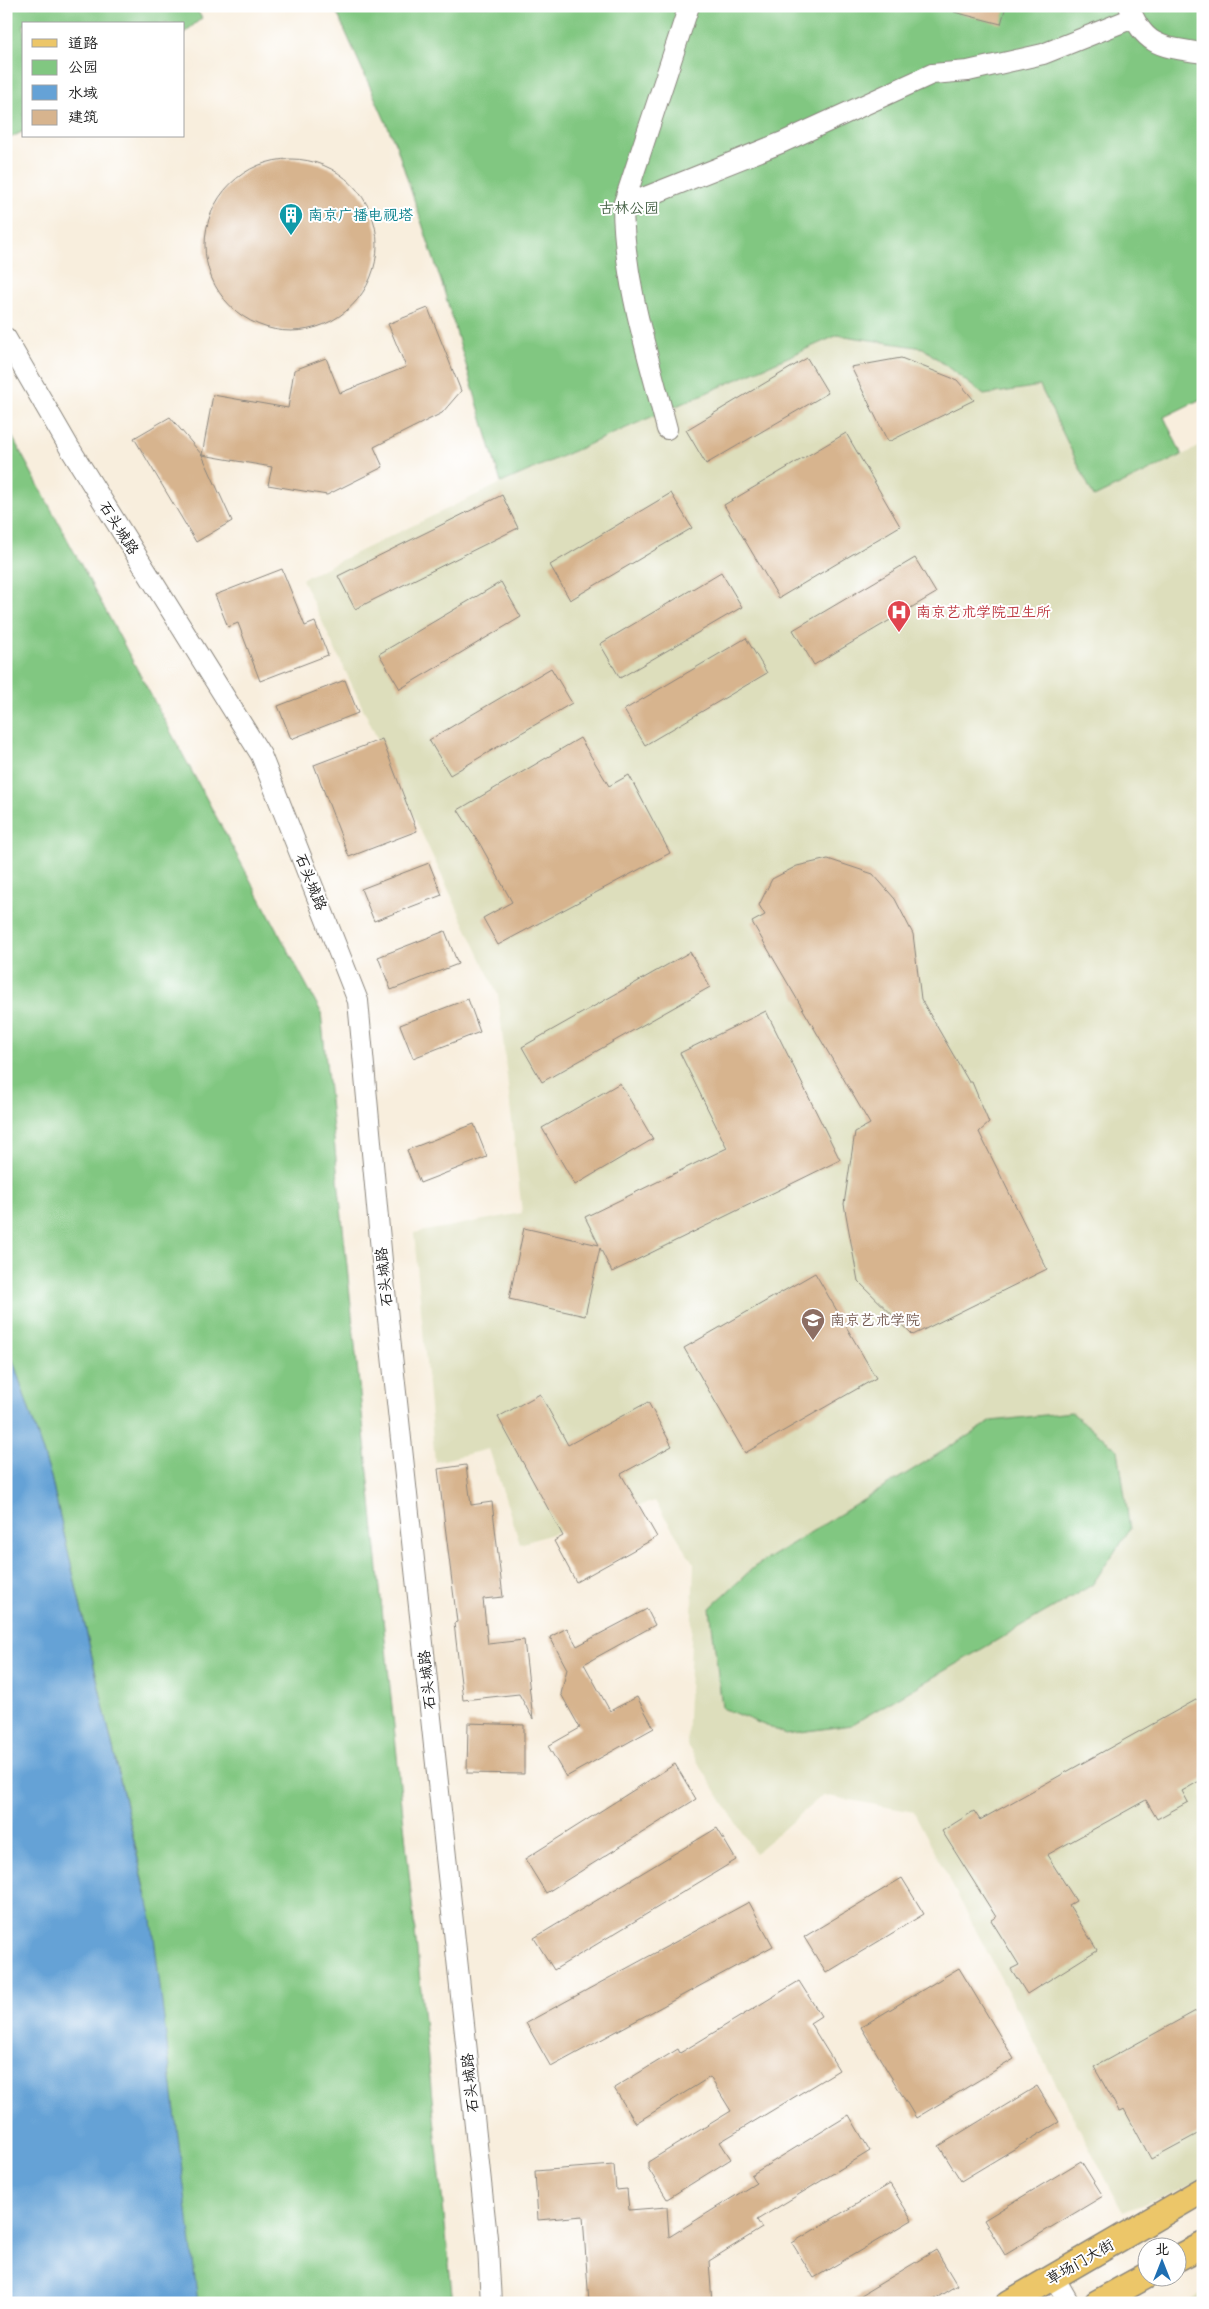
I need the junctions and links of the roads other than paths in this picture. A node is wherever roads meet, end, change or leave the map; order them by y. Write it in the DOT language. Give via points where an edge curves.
graph roads {
  1 [pos="689,6"];
  2 [pos="1131,12"];
  3 [pos="1203,53"];
  4 [pos="622,206"];
  5 [pos="6,338"];
  6 [pos="667,429"];
  7 [pos="1203,2190"];
  8 [pos="1203,2245"];
  9 [pos="1186,2254"];
  10 [pos="1054,2277"];
  11 [pos="1136,2282"];
  12 [pos="491,2303"];
  13 [pos="1009,2303"];
  14 [pos="1069,2303"];
  15 [pos="1097,2303"];
  1 -- 4 [label="street"];
  2 -- 3 [label="street" via="1146,37 1161,46"];
  2 -- 4 [label="street" via="1043,54 968,71 932,74 782,142"];
  4 -- 6 [label="street" via="623,240 631,292"];
  5 -- 12 [label="street, 石头城路" via="69,447 261,755 358,1001 383,1272 488,2247"];
  7 -- 10 [label="main road, 草场门大街"];
  8 -- 9 [label="main road"];
  10 -- 13 [label="main road, 草场门大街"];
  10 -- 14 [label="street"];
  11 -- 15 [label="main road"];
}
